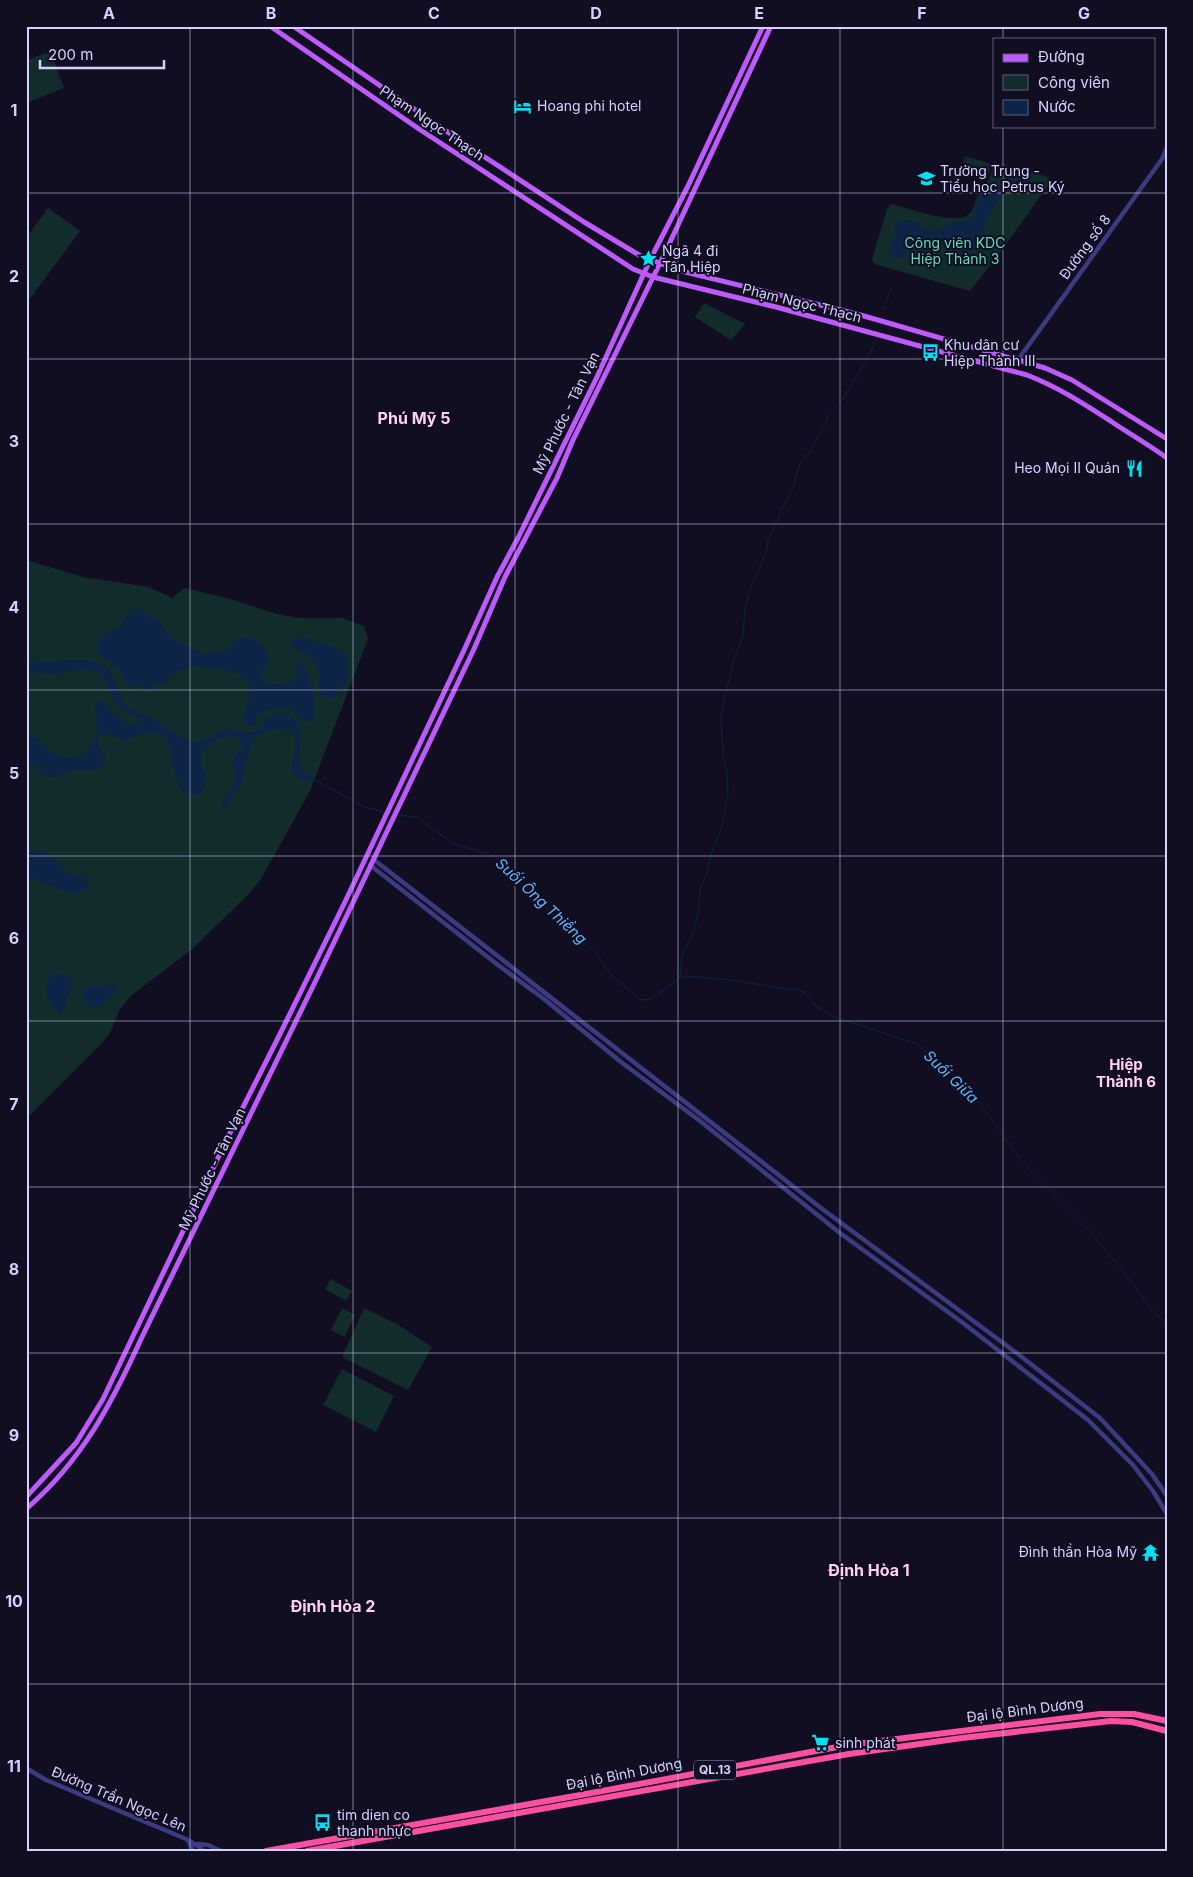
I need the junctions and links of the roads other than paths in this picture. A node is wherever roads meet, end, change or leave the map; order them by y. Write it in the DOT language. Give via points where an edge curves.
graph roads {
  1 [pos="270,26"];
  2 [pos="293,26"];
  3 [pos="763,26"];
  4 [pos="771,26"];
  5 [pos="309,37"];
  6 [pos="302,48"];
  7 [pos="438,126"];
  8 [pos="430,136"];
  9 [pos="1167,147"];
  10 [pos="584,222"];
  11 [pos="578,234"];
  12 [pos="650,260"];
  13 [pos="660,264"];
  14 [pos="644,274"];
  15 [pos="653,277"];
  16 [pos="1018,360"];
  17 [pos="1167,439"];
  18 [pos="1167,458"];
  19 [pos="372,862"];
  20 [pos="462,933"];
  21 [pos="569,1013"];
  22 [pos="566,1018"];
  23 [pos="1167,1496"];
  24 [pos="26,1497"];
  25 [pos="26,1509"];
  26 [pos="1167,1514"];
  27 [pos="1167,1721"];
  28 [pos="1167,1731"];
  29 [pos="26,1768"];
  30 [pos="189,1841"];
  31 [pos="194,1844"];
  32 [pos="193,1851"];
  33 [pos="198,1851"];
  34 [pos="204,1851"];
  35 [pos="221,1851"];
  36 [pos="266,1851"];
  37 [pos="307,1851"];
  1 -- 6 [label="main road, Phạm Ngọc Thạch"];
  2 -- 5 [label="main road, Phạm Ngọc Thạch"];
  3 -- 12 [label="main road, Mỹ Phước - Tân Vạn"];
  4 -- 13 [label="main road, Mỹ Phước - Tân Vạn"];
  5 -- 6 [label="main road"];
  5 -- 7 [label="main road, Phạm Ngọc Thạch"];
  6 -- 8 [label="main road, Phạm Ngọc Thạch"];
  7 -- 8 [label="main road"];
  7 -- 10 [label="main road, Phạm Ngọc Thạch"];
  8 -- 11 [label="main road, Phạm Ngọc Thạch"];
  9 -- 16 [label="street, Đường số 8" via="1162,159"];
  10 -- 11 [label="main road"];
  10 -- 12 [label="main road, Phạm Ngọc Thạch"];
  11 -- 14 [label="main road, Phạm Ngọc Thạch"];
  12 -- 13 [label="main road, Phạm Ngọc Thạch"];
  12 -- 14 [label="main road, Mỹ Phước - Tân Vạn"];
  13 -- 15 [label="main road, Mỹ Phước - Tân Vạn"];
  13 -- 16 [label="main road, Phạm Ngọc Thạch" via="857,314"];
  14 -- 15 [label="main road, Phạm Ngọc Thạch"];
  14 -- 24 [label="main road, Mỹ Phước - Tân Vạn" via="103,1399 76,1444"];
  15 -- 18 [label="main road, Phạm Ngọc Thạch" via="1027,375 1074,398"];
  15 -- 19 [label="main road, Mỹ Phước - Tân Vạn" via="557,478 505,577 470,658"];
  16 -- 17 [label="main road, Phạm Ngọc Thạch" via="1072,380"];
  19 -- 20 [label="street"];
  19 -- 25 [label="main road, Mỹ Phước - Tân Vạn" via="123,1380 87,1442 62,1474"];
  20 -- 21 [label="street"];
  20 -- 22 [label="street"];
  21 -- 22 [label="street"];
  21 -- 23 [label="street" via="1100,1418 1152,1474"];
  22 -- 26 [label="street" via="840,1233 1088,1420 1133,1465"];
  27 -- 36 [label="highway, Đại lộ Bình Dương / QL.13" via="1134,1714 1100,1714 848,1745"];
  28 -- 37 [label="highway, Đại lộ Bình Dương / QL.13" via="1132,1722 1111,1721 885,1749"];
  29 -- 30 [label="street, Đường Trần Ngọc Lên" via="46,1780"];
  30 -- 31 [label="street, Đường Trần Ngọc Lên"];
  30 -- 32 [label="street"];
  31 -- 33 [label="street"];
  31 -- 34 [label="street, Đường Trần Ngọc Lên"];
  31 -- 35 [label="street" via="208,1845"];
}
